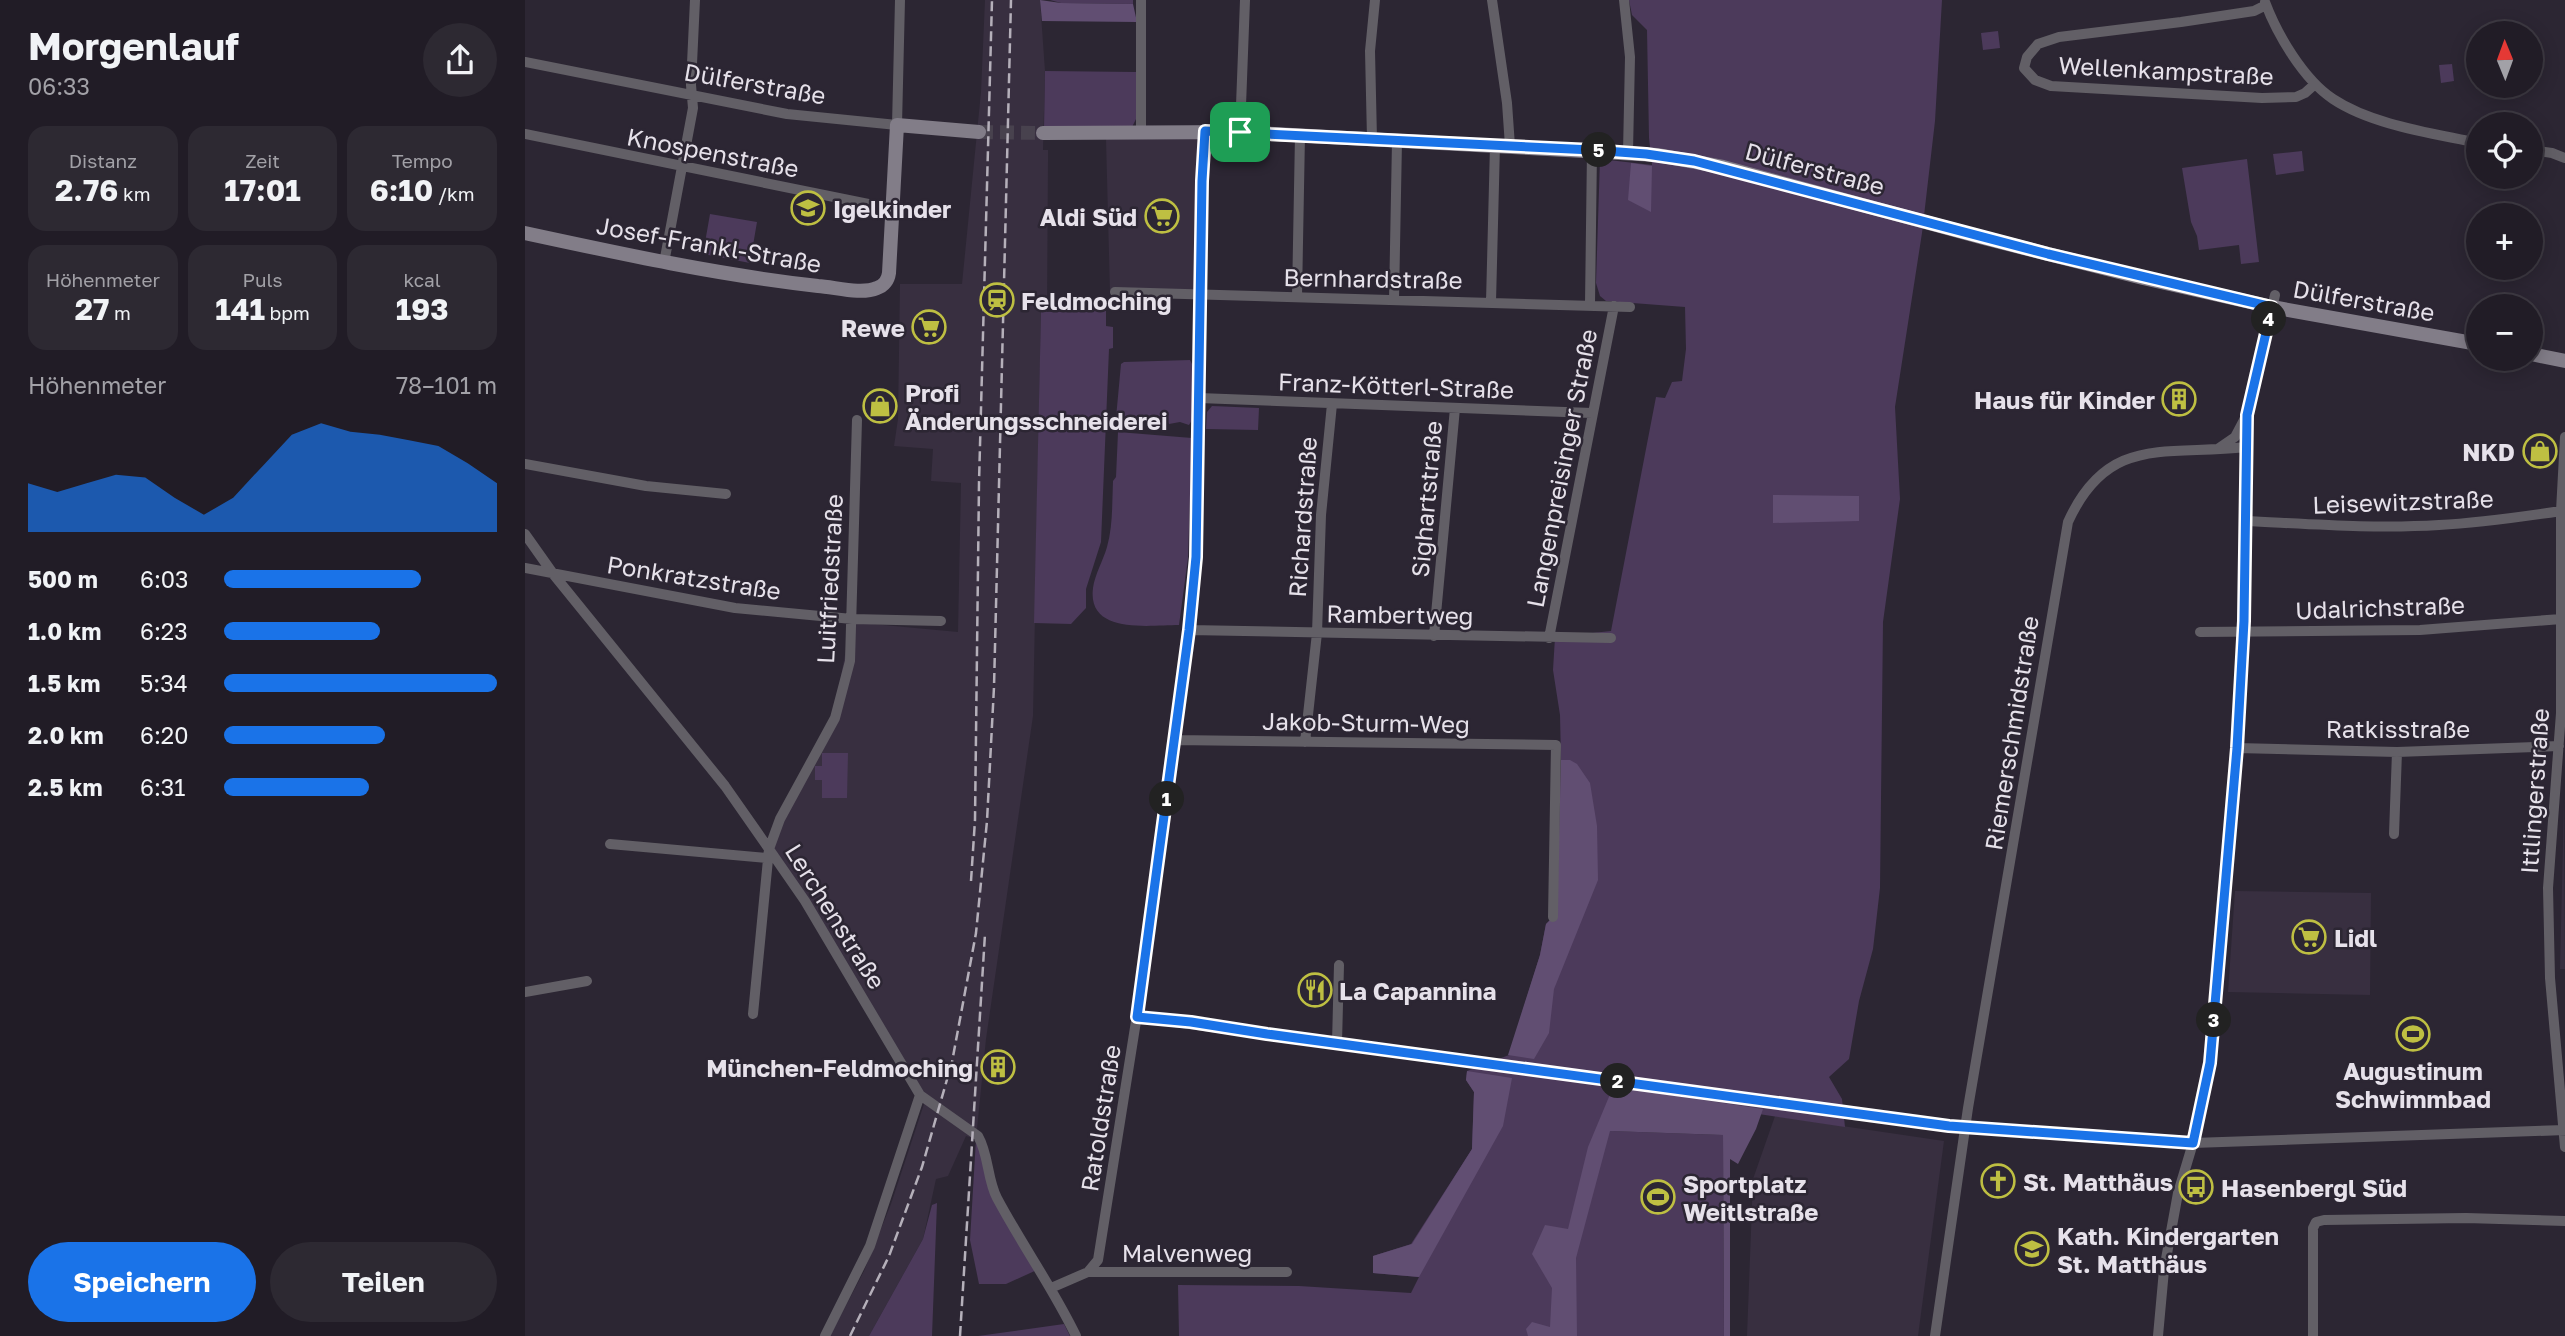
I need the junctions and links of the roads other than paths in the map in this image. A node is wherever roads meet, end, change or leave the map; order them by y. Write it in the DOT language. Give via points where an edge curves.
graph roads {
  1 [pos="695,0"];
  2 [pos="900,0"];
  3 [pos="1140,0"];
  4 [pos="1245,0"];
  5 [pos="1375,0"];
  6 [pos="1492,0"];
  7 [pos="1624,0"];
  8 [pos="2265,2"];
  9 [pos="525,62"];
  10 [pos="2315,84"];
  11 [pos="693,97"];
  12 [pos="897,125"];
  13 [pos="1205,131"];
  14 [pos="979,132"];
  15 [pos="1141,132"];
  16 [pos="1240,132"];
  17 [pos="1043,133"];
  18 [pos="525,134"];
  19 [pos="1300,135"];
  20 [pos="1371,139"];
  21 [pos="2466,140"];
  22 [pos="1397,141"];
  23 [pos="1502,146"];
  24 [pos="1592,150"];
  25 [pos="1628,152"];
  26 [pos="2543,152"];
  27 [pos="2565,157"];
  28 [pos="683,168"];
  29 [pos="893,209"];
  30 [pos="525,233"];
  31 [pos="664,263"];
  32 [pos="1115,292"];
  33 [pos="1200,296"];
  34 [pos="1297,297"];
  35 [pos="1394,300"];
  36 [pos="2273,301"];
  37 [pos="1491,302"];
  38 [pos="1590,304"];
  39 [pos="1614,306"];
  40 [pos="1630,307"];
  41 [pos="2466,341"];
  42 [pos="2543,356"];
  43 [pos="2565,361"];
  44 [pos="1199,398"];
  45 [pos="1332,404"];
  46 [pos="1455,408"];
  47 [pos="1591,413"];
  48 [pos="2247,415"];
  49 [pos="857,420"];
  50 [pos="2565,437"];
  51 [pos="2245,447"];
  52 [pos="2216,450"];
  53 [pos="525,464"];
  54 [pos="726,494"];
  55 [pos="2561,511"];
  56 [pos="2246,521"];
  57 [pos="525,534"];
  58 [pos="525,568"];
  59 [pos="554,575"];
  60 [pos="852,619"];
  61 [pos="2561,619"];
  62 [pos="940,621"];
  63 [pos="1189,630"];
  64 [pos="2244,631"];
  65 [pos="2200,632"];
  66 [pos="1317,634"];
  67 [pos="1434,636"];
  68 [pos="1549,638"];
  69 [pos="1611,638"];
  70 [pos="1174,740"];
  71 [pos="1305,742"];
  72 [pos="2559,746"];
  73 [pos="2237,748"];
  74 [pos="2397,752"];
  75 [pos="2394,834"];
  76 [pos="610,844"];
  77 [pos="768,853"];
  78 [pos="1553,916"];
  79 [pos="1339,965"];
  80 [pos="587,981"];
  81 [pos="525,992"];
  82 [pos="753,1014"];
  83 [pos="1137,1017"];
  84 [pos="1337,1044"];
  85 [pos="920,1095"];
  86 [pos="1965,1128"];
  87 [pos="2564,1130"];
  88 [pos="2193,1143"];
  89 [pos="2565,1147"];
  90 [pos="2565,1221"];
  91 [pos="1088,1272"];
  92 [pos="1287,1272"];
  93 [pos="1051,1289"];
  94 [pos="825,1336"];
  95 [pos="1076,1336"];
  96 [pos="1935,1336"];
  97 [pos="2158,1336"];
  98 [pos="2313,1336"];
  1 -- 11 [label="street"];
  2 -- 12 [label="street"];
  3 -- 15 [label="street"];
  4 -- 16 [label="street"];
  5 -- 20 [label="street" via="1370,51"];
  6 -- 23 [label="street" via="1508,110"];
  7 -- 25 [label="street" via="1630,57"];
  8 -- 10 [label="street" via="2290,50"];
  8 -- 10 [label="street, Wellenkampstraße" via="2254,11 2059,37 2038,44 2024,68 2035,80 2051,86 2241,97 2296,97"];
  9 -- 11 [label="street, Dülferstraße"];
  10 -- 21 [label="street" via="2335,100 2374,118"];
  11 -- 12 [label="street, Dülferstraße" via="826,120"];
  11 -- 28 [label="street"];
  12 -- 14 [label="main road, Dülferstraße"];
  12 -- 29 [label="main road"];
  13 -- 15 [label="main road, Dülferstraße"];
  13 -- 16 [label="main road, Dülferstraße"];
  13 -- 33 [label="street, Ratoldstraße"];
  15 -- 17 [label="main road, Dülferstraße"];
  16 -- 19 [label="main road, Dülferstraße"];
  18 -- 28 [label="street, Knospenstraße"];
  19 -- 20 [label="main road, Dülferstraße"];
  19 -- 34 [label="street"];
  20 -- 22 [label="main road, Dülferstraße"];
  22 -- 23 [label="main road, Dülferstraße"];
  22 -- 35 [label="street"];
  23 -- 24 [label="main road, Dülferstraße"];
  23 -- 37 [label="street"];
  24 -- 25 [label="main road, Dülferstraße"];
  24 -- 38 [label="street, Langenpreisinger Straße"];
  25 -- 36 [label="main road, Dülferstraße" via="1723,167 2048,254"];
  26 -- 27 [label="street"];
  28 -- 29 [label="street, Knospenstraße"];
  28 -- 31 [label="street"];
  29 -- 31 [label="main road, Josef-Frankl-Straße" via="889,272 876,289 783,282"];
  30 -- 31 [label="main road, Josef-Frankl-Straße"];
  32 -- 33 [label="street, Bernhardstraße"];
  33 -- 34 [label="street, Bernhardstraße"];
  33 -- 44 [label="street, Ratoldstraße"];
  34 -- 35 [label="street, Bernhardstraße"];
  35 -- 37 [label="street, Bernhardstraße"];
  36 -- 41 [label="main road, Dülferstraße"];
  36 -- 48 [label="street"];
  37 -- 38 [label="street, Bernhardstraße"];
  38 -- 39 [label="street, Bernhardstraße"];
  39 -- 40 [label="street, Bernhardstraße"];
  39 -- 47 [label="street, Langenpreisinger Straße"];
  42 -- 43 [label="main road"];
  44 -- 45 [label="street, Franz-Kötterl-Straße"];
  44 -- 63 [label="street, Ratoldstraße" via="1196,557"];
  45 -- 46 [label="street, Franz-Kötterl-Straße"];
  45 -- 66 [label="street, Richardstraße" via="1321,515"];
  46 -- 47 [label="street, Franz-Kötterl-Straße"];
  46 -- 67 [label="street, Sighartstraße"];
  47 -- 68 [label="street, Langenpreisinger Straße"];
  48 -- 51 [label="street"];
  48 -- 52 [label="street" via="2235,437"];
  49 -- 60 [label="street, Luitfriedstraße"];
  50 -- 55 [label="street, Ittlingerstraße"];
  51 -- 52 [label="street, Riemerschmidstraße"];
  51 -- 56 [label="street"];
  52 -- 86 [label="street, Riemerschmidstraße" via="2151,452 2125,459 2092,482 2069,522"];
  53 -- 54 [label="street" via="646,486"];
  55 -- 56 [label="street, Leisewitzstraße" via="2439,525"];
  55 -- 61 [label="street, Ittlingerstraße"];
  56 -- 64 [label="street"];
  57 -- 59 [label="street, Lerchenstraße"];
  58 -- 59 [label="street, Ponkratzstraße"];
  59 -- 60 [label="street, Ponkratzstraße" via="736,608"];
  59 -- 77 [label="street, Lerchenstraße" via="717,775"];
  60 -- 62 [label="street, Ponkratzstraße"];
  60 -- 77 [label="street, Luitfriedstraße" via="850,661 835,718 780,819"];
  61 -- 64 [label="street, Udalrichstraße" via="2420,629"];
  61 -- 72 [label="street, Ittlingerstraße"];
  63 -- 66 [label="street, Rambertweg"];
  63 -- 70 [label="street, Ratoldstraße"];
  64 -- 65 [label="street, Udalrichstraße"];
  64 -- 73 [label="street"];
  66 -- 67 [label="street, Rambertweg"];
  66 -- 71 [label="street, Richardstraße"];
  67 -- 68 [label="street, Rambertweg"];
  68 -- 69 [label="street, Rambertweg"];
  70 -- 71 [label="street, Jakob-Sturm-Weg"];
  70 -- 83 [label="street, Ratoldstraße"];
  71 -- 78 [label="street, Jakob-Sturm-Weg" via="1556,745"];
  72 -- 74 [label="street, Ratkisstraße"];
  72 -- 87 [label="street, Ittlingerstraße" via="2548,892 2550,978"];
  73 -- 74 [label="street, Ratkisstraße"];
  73 -- 88 [label="street" via="2210,1063"];
  74 -- 75 [label="street"];
  76 -- 77 [label="street"];
  77 -- 82 [label="street, Luitfriedstraße"];
  77 -- 85 [label="street, Lerchenstraße" via="804,901"];
  79 -- 84 [label="street"];
  80 -- 81 [label="street"];
  83 -- 84 [label="street"];
  83 -- 91 [label="street, Ratoldstraße" via="1101,1249"];
  84 -- 86 [label="street"];
  85 -- 93 [label="street, Lerchenstraße" via="978,1136 996,1195"];
  85 -- 94 [label="street" via="870,1246"];
  86 -- 88 [label="street"];
  86 -- 96 [label="street, Riemerschmidstraße"];
  87 -- 88 [label="street"];
  87 -- 89 [label="street, Ittlingerstraße"];
  88 -- 97 [label="street" via="2171,1231"];
  90 -- 98 [label="street" via="2316,1222"];
  91 -- 92 [label="street, Malvenweg"];
  91 -- 93 [label="street"];
  93 -- 95 [label="street, Lerchenstraße"];
}
